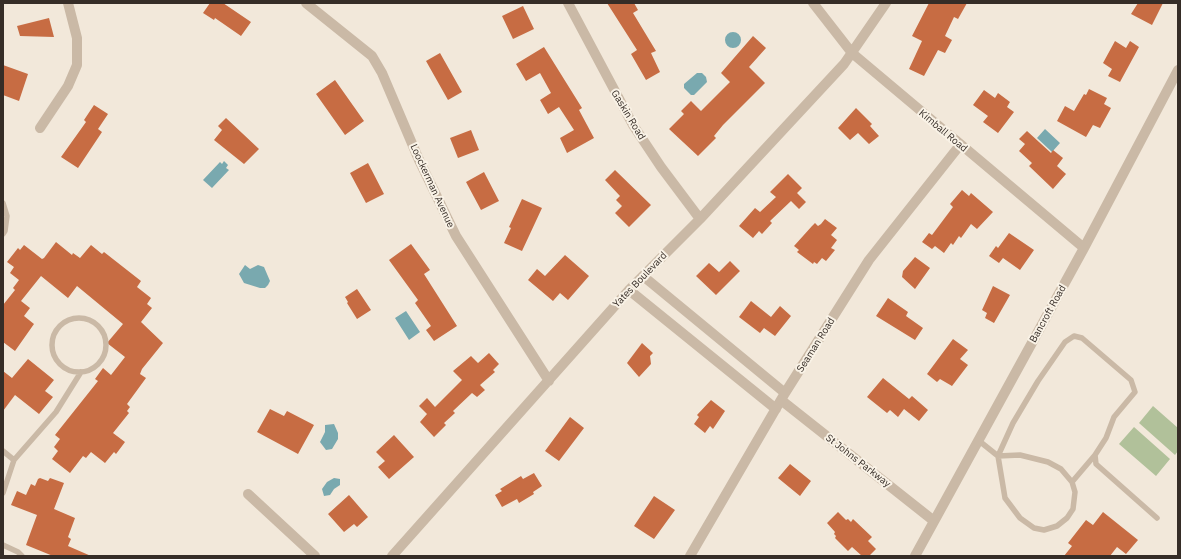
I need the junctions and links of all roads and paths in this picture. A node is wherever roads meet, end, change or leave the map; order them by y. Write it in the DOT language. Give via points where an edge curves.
graph roads {
  1 [pos="306,3"];
  2 [pos="568,3"];
  3 [pos="813,3"];
  4 [pos="886,3"];
  5 [pos="68,4"];
  6 [pos="852,53"];
  7 [pos="1178,70"];
  8 [pos="40,128"];
  9 [pos="960,145"];
  10 [pos="3,203"];
  11 [pos="700,219"];
  12 [pos="3,234"];
  13 [pos="1084,248"];
  14 [pos="643,276"];
  15 [pos="629,290"];
  16 [pos="81,372"];
  17 [pos="549,381"];
  18 [pos="781,401"];
  19 [pos="978,440"];
  20 [pos="3,451"];
  21 [pos="1095,455"];
  22 [pos="998,456"];
  23 [pos="14,460"];
  24 [pos="1072,482"];
  25 [pos="3,493"];
  26 [pos="248,494"];
  27 [pos="1157,518"];
  28 [pos="934,521"];
  29 [pos="3,546"];
  30 [pos="22,556"];
  31 [pos="315,556"];
  32 [pos="392,556"];
  33 [pos="690,556"];
  34 [pos="915,556"];
  1 -- 17 [label="street, Loockerman Avenue" via="372,56 456,236"];
  2 -- 11 [label="street, Gaskin Road" via="633,125"];
  3 -- 6 [label="street, Kimball Road"];
  4 -- 6 [label="street, Yates Boulevard"];
  5 -- 8 [label="street" via="76,38 77,65 68,86"];
  6 -- 9 [label="street, Kimball Road"];
  6 -- 11 [label="street, Yates Boulevard"];
  7 -- 13 [label="street, Bancroft Road"];
  9 -- 13 [label="street, Kimball Road"];
  9 -- 18 [label="street, Seaman Road" via="869,260"];
  10 -- 12 [label="lane" via="6,216"];
  11 -- 14 [label="street, Yates Boulevard"];
  13 -- 19 [label="street, Bancroft Road"];
  14 -- 15 [label="street, Yates Boulevard"];
  14 -- 18 [label="street, St Johns Parkway"];
  15 -- 17 [label="street, Yates Boulevard"];
  15 -- 18 [label="street, St Johns Parkway"];
  16 -- 16 [label="lane" via="90,369 103,357 105,339 102,331 92,322 80,318 63,323 57,329 52,346 58,362 73,371"];
  16 -- 23 [label="lane" via="56,412"];
  17 -- 32 [label="street, Yates Boulevard"];
  18 -- 28 [label="street, St Johns Parkway"];
  18 -- 33 [label="street, Seaman Road"];
  19 -- 22 [label="lane"];
  19 -- 28 [label="street, Bancroft Road"];
  20 -- 23 [label="lane"];
  21 -- 22 [label="lane" via="1106,438 1114,416 1134,392 1131,380 1082,338 1074,336 1065,342 1038,382 1013,423"];
  21 -- 24 [label="lane"];
  21 -- 27 [label="lane" via="1096,464"];
  22 -- 24 [label="lane" via="1020,454 1048,462 1061,469"];
  22 -- 24 [label="lane" via="1005,498 1020,518 1034,528 1044,530 1057,526 1067,518 1073,508 1075,492"];
  23 -- 25 [label="lane"];
  26 -- 31 [label="street"];
  28 -- 34 [label="street, Bancroft Road"];
  29 -- 30 [label="lane"];
}
